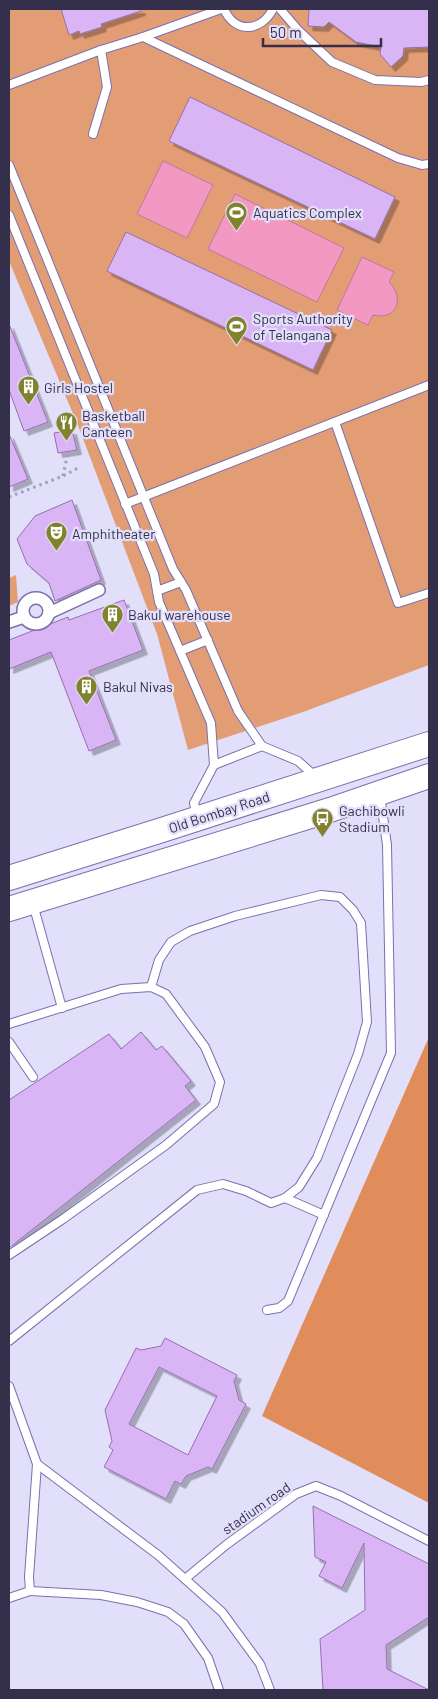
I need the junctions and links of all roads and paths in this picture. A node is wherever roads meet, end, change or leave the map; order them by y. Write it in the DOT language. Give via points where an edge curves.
graph roads {
  1 [pos="222,9"];
  2 [pos="272,9"];
  3 [pos="280,9"];
  4 [pos="143,38"];
  5 [pos="101,50"];
  6 [pos="429,80"];
  7 [pos="9,85"];
  8 [pos="93,134"];
  9 [pos="429,164"];
  10 [pos="9,165"];
  11 [pos="9,216"];
  12 [pos="429,385"];
  13 [pos="335,422"];
  14 [pos="68,452"];
  15 [pos="78,468"];
  16 [pos="63,476"];
  17 [pos="9,497"];
  18 [pos="144,497"];
  19 [pos="125,504"];
  20 [pos="181,582"];
  21 [pos="99,590"];
  22 [pos="157,591"];
  23 [pos="429,593"];
  24 [pos="49,613"];
  25 [pos="24,617"];
  26 [pos="9,622"];
  27 [pos="208,640"];
  28 [pos="180,650"];
  29 [pos="429,744"];
  30 [pos="262,746"];
  31 [pos="214,765"];
  32 [pos="429,776"];
  33 [pos="320,780"];
  34 [pos="380,793"];
  35 [pos="260,799"];
  36 [pos="198,818"];
  37 [pos="268,828"];
  38 [pos="9,878"];
  39 [pos="32,902"];
  40 [pos="9,909"];
  41 [pos="151,987"];
  42 [pos="62,1008"];
  43 [pos="9,1024"];
  44 [pos="9,1042"];
  45 [pos="33,1077"];
  46 [pos="285,1198"];
  47 [pos="324,1215"];
  48 [pos="9,1255"];
  49 [pos="267,1310"];
  50 [pos="9,1341"];
  51 [pos="9,1386"];
  52 [pos="37,1464"];
  53 [pos="429,1541"];
  54 [pos="186,1579"];
  55 [pos="30,1591"];
  56 [pos="9,1598"];
  57 [pos="219,1690"];
  58 [pos="270,1690"];
  1 -- 2 [label="lane" via="232,21 248,27 263,22"];
  1 -- 4 [label="lane"];
  3 -- 6 [label="lane" via="299,32 332,62 375,80"];
  4 -- 5 [label="lane"];
  4 -- 9 [label="lane" via="398,158"];
  5 -- 7 [label="lane"];
  5 -- 8 [label="lane" via="106,87"];
  10 -- 18 [label="lane"];
  11 -- 19 [label="lane"];
  12 -- 13 [label="lane"];
  13 -- 18 [label="lane"];
  13 -- 23 [label="lane" via="398,603"];
  14 -- 16 [label="path"];
  15 -- 16 [label="path"];
  16 -- 17 [label="path"];
  18 -- 19 [label="lane"];
  18 -- 20 [label="lane"];
  19 -- 22 [label="lane" via="154,574"];
  20 -- 22 [label="lane"];
  20 -- 27 [label="lane"];
  21 -- 24 [label="street"];
  22 -- 28 [label="lane"];
  24 -- 25 [label="street" via="38,624"];
  24 -- 25 [label="street" via="44,602 32,599 25,604"];
  25 -- 26 [label="street"];
  27 -- 28 [label="lane"];
  27 -- 30 [label="lane" via="238,711"];
  28 -- 31 [label="lane" via="211,723"];
  29 -- 33 [label="main road, Old Bombay Road"];
  30 -- 31 [label="lane"];
  30 -- 33 [label="lane" via="298,761"];
  31 -- 36 [label="lane" via="194,803"];
  32 -- 34 [label="main road"];
  33 -- 35 [label="main road, Old Bombay Road"];
  34 -- 37 [label="main road"];
  34 -- 47 [label="lane" via="387,844 391,1053"];
  35 -- 36 [label="main road, Old Bombay Road"];
  35 -- 37 [label="main road"];
  36 -- 38 [label="main road, Old Bombay Road"];
  37 -- 39 [label="main road"];
  39 -- 40 [label="main road"];
  39 -- 42 [label="lane"];
  41 -- 42 [label="lane" via="122,989"];
  41 -- 46 [label="lane" via="159,960 170,942 190,931 321,894 340,897 353,910 361,923 367,1022 358,1054 317,1158 299,1187"];
  41 -- 48 [label="lane" via="166,994 204,1047 220,1082 214,1104 166,1145"];
  42 -- 43 [label="lane"];
  44 -- 45 [label="lane"];
  46 -- 47 [label="lane"];
  46 -- 50 [label="lane" via="271,1203 246,1190 223,1184 197,1190"];
  47 -- 49 [label="lane" via="288,1301 279,1308"];
  51 -- 52 [label="lane"];
  52 -- 54 [label="lane"];
  52 -- 55 [label="lane"];
  53 -- 54 [label="lane, stadium road" via="316,1486 296,1494"];
  54 -- 58 [label="lane" via="222,1612 260,1664"];
  55 -- 56 [label="lane"];
  55 -- 57 [label="lane" via="100,1595 168,1612 184,1624 208,1658"];
}
